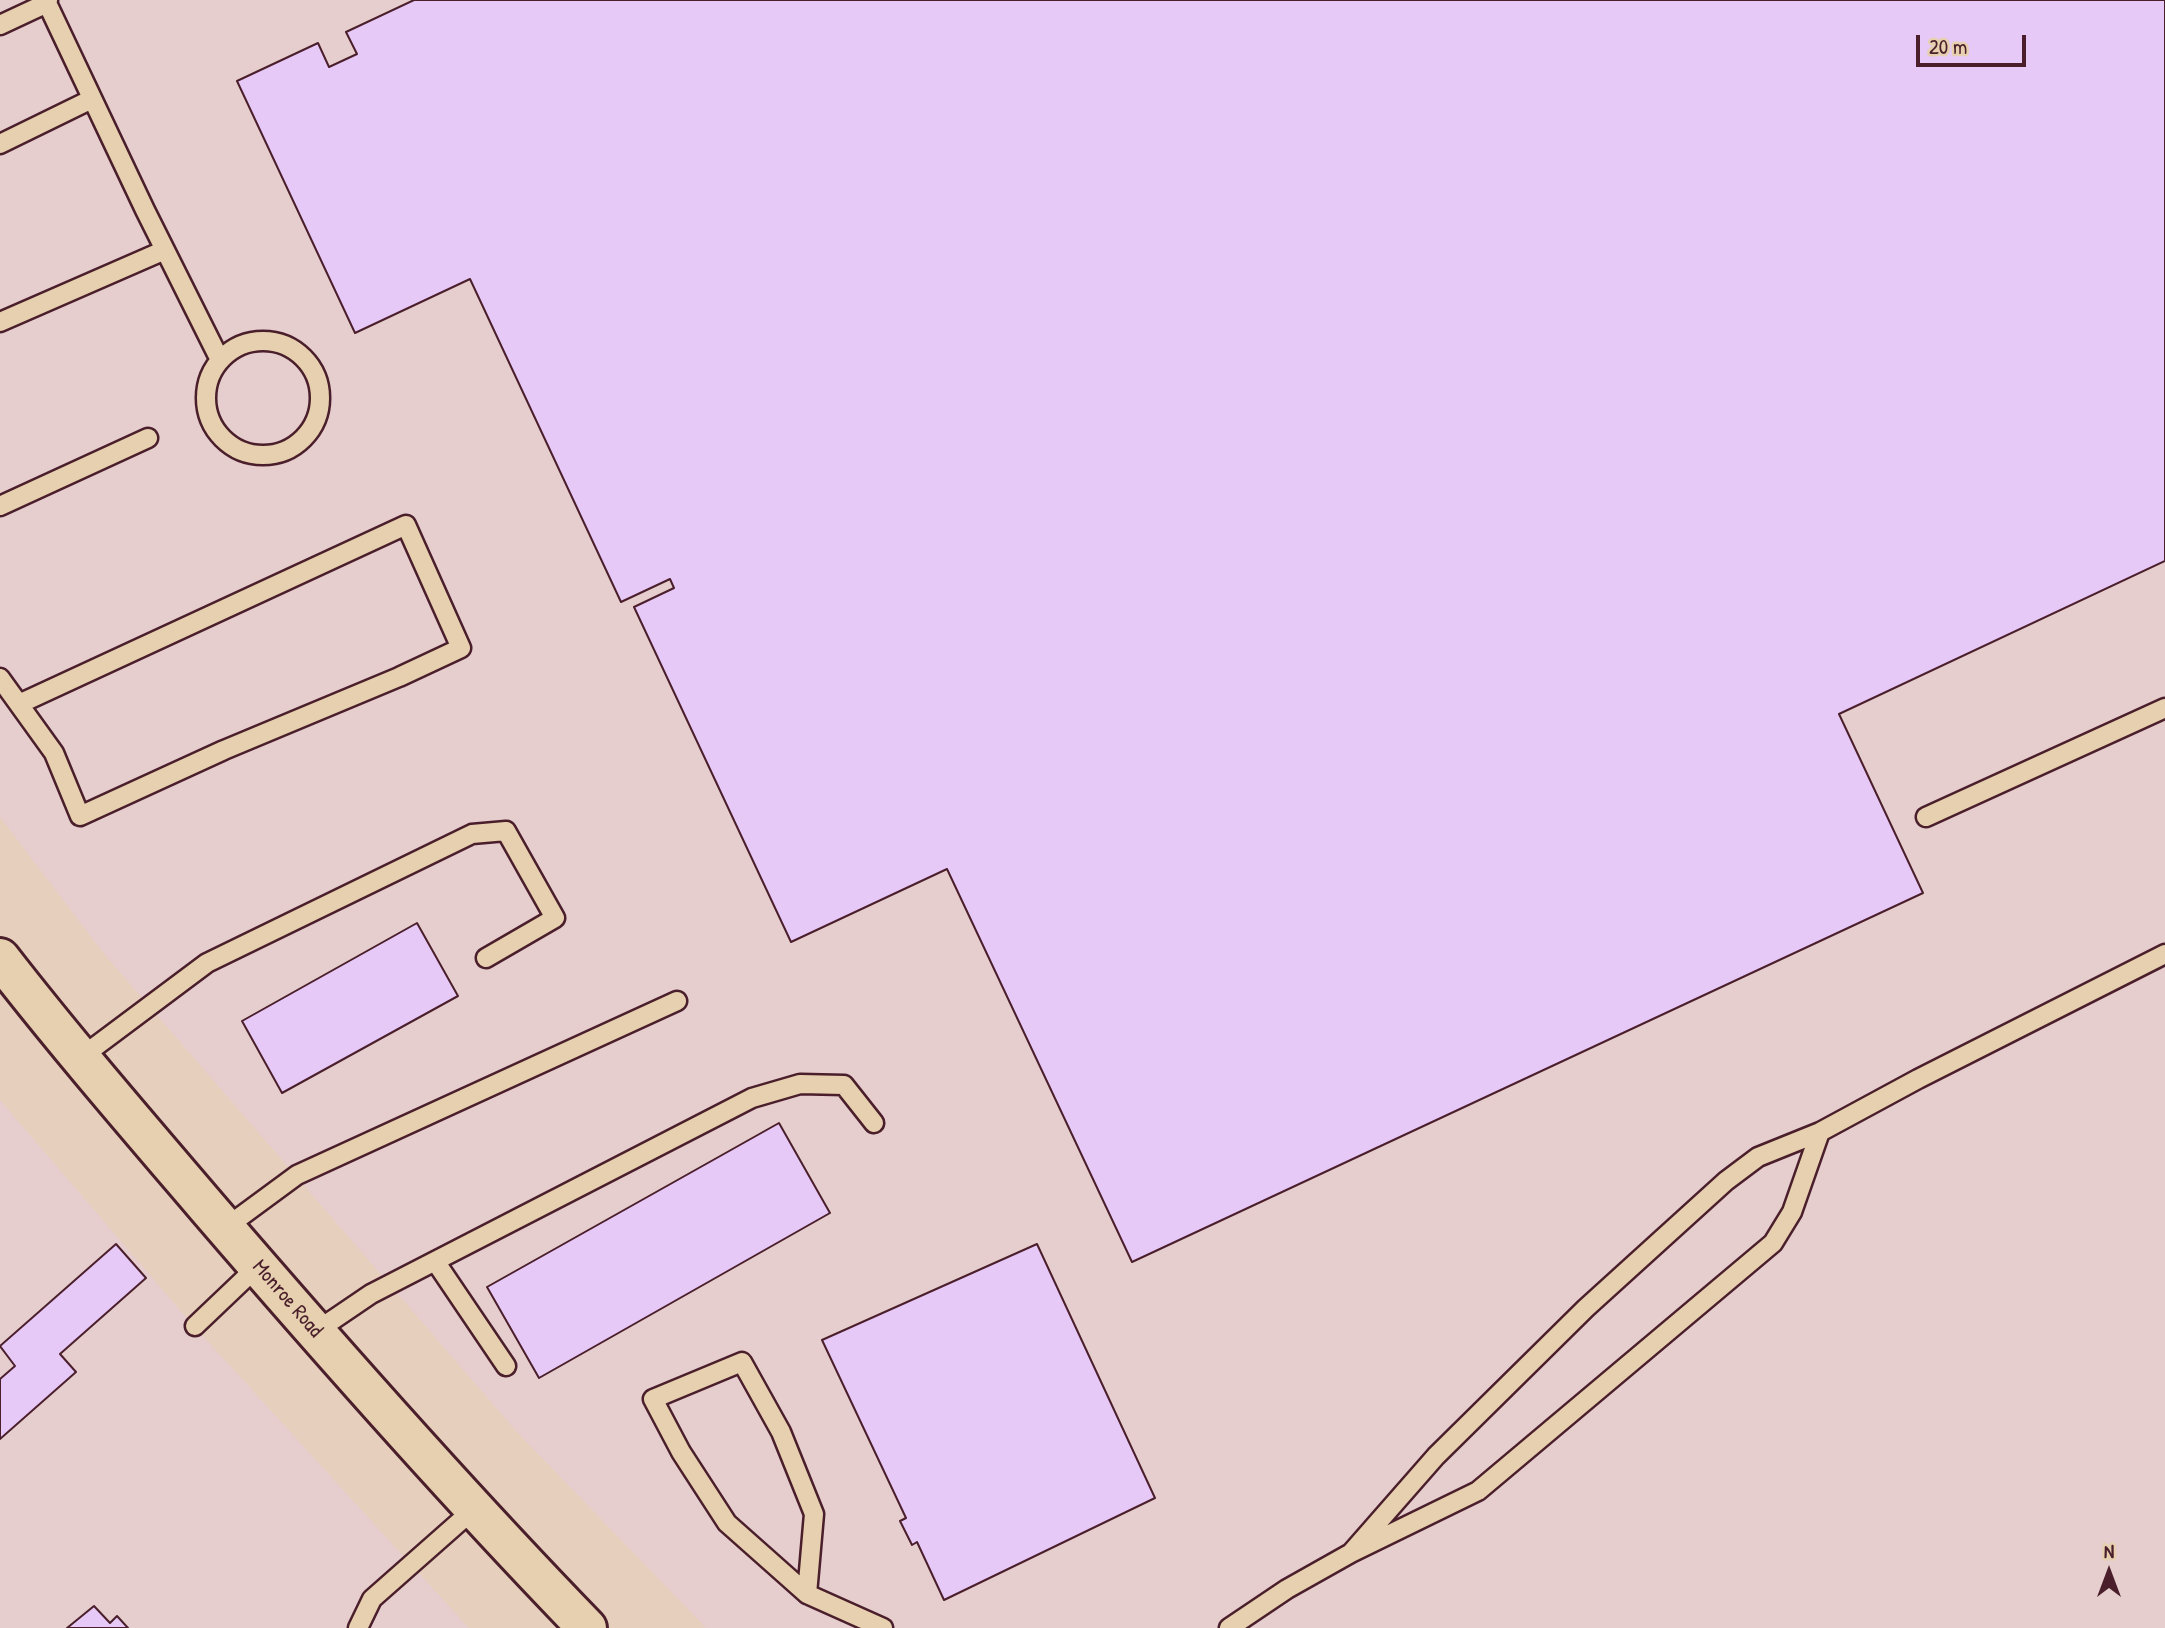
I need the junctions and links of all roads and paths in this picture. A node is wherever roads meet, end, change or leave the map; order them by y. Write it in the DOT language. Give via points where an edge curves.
graph roads {
  1 [pos="48,2"];
  2 [pos="0,25"];
  3 [pos="92,99"];
  4 [pos="0,144"];
  5 [pos="165,250"];
  6 [pos="0,322"];
  7 [pos="220,360"];
  8 [pos="148,438"];
  9 [pos="0,506"];
  10 [pos="0,678"];
  11 [pos="19,704"];
  12 [pos="2165,708"];
  13 [pos="1926,817"];
  14 [pos="2165,954"];
  15 [pos="0,958"];
  16 [pos="486,958"];
  17 [pos="677,1001"];
  18 [pos="80,1058"];
  19 [pos="874,1123"];
  20 [pos="1820,1132"];
  21 [pos="225,1228"];
  22 [pos="435,1261"];
  23 [pos="258,1266"];
  24 [pos="195,1326"];
  25 [pos="315,1332"];
  26 [pos="506,1366"];
  27 [pos="474,1509"];
  28 [pos="1350,1553"];
  29 [pos="807,1594"];
  30 [pos="358,1628"];
  31 [pos="587,1628"];
  32 [pos="883,1628"];
  33 [pos="1229,1628"];
  1 -- 2 [label="lane"];
  1 -- 3 [label="lane"];
  3 -- 4 [label="lane"];
  3 -- 5 [label="lane"];
  5 -- 6 [label="lane"];
  5 -- 7 [label="lane"];
  7 -- 7 [label="lane" via="209,377 205,396 217,433 249,454 288,450 304,439 316,423 321,405 314,370 302,356 269,341 251,342"];
  8 -- 9 [label="lane"];
  10 -- 11 [label="lane"];
  11 -- 11 [label="lane" via="54,753 80,816 461,648 406,525"];
  12 -- 13 [label="lane"];
  14 -- 20 [label="lane"];
  15 -- 18 [label="main road, Monroe Road"];
  16 -- 18 [label="lane" via="555,918 506,831 472,834 207,963"];
  17 -- 21 [label="lane" via="297,1175"];
  18 -- 21 [label="main road, Monroe Road"];
  19 -- 22 [label="lane" via="844,1085 800,1084 752,1098"];
  20 -- 28 [label="lane" via="1758,1157 1726,1181 1586,1308 1436,1456"];
  20 -- 28 [label="lane" via="1792,1212 1773,1243 1478,1491"];
  21 -- 23 [label="main road, Monroe Road"];
  22 -- 25 [label="lane" via="370,1294"];
  22 -- 26 [label="lane"];
  23 -- 24 [label="lane"];
  23 -- 25 [label="main road, Monroe Road"];
  25 -- 27 [label="main road, Monroe Road"];
  27 -- 30 [label="lane" via="372,1599"];
  27 -- 31 [label="main road, Monroe Road"];
  28 -- 33 [label="lane"];
  29 -- 29 [label="lane" via="727,1523 653,1399 742,1362 781,1432 814,1514"];
  29 -- 32 [label="lane"];
}
